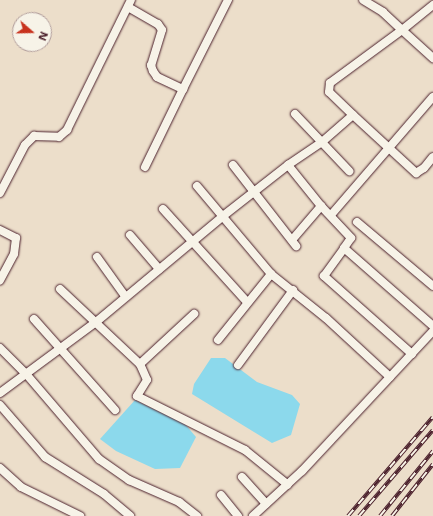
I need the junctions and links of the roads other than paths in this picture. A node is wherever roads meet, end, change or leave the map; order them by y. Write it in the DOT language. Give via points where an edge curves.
graph roads {
  1 [pos="228,0"];
  2 [pos="363,0"];
  3 [pos="130,3"];
  4 [pos="433,5"];
  5 [pos="399,28"];
  6 [pos="433,58"];
  7 [pos="183,88"];
  8 [pos="433,97"];
  9 [pos="295,114"];
  10 [pos="353,115"];
  11 [pos="322,142"];
  12 [pos="388,149"];
  13 [pos="433,157"];
  14 [pos="233,165"];
  15 [pos="288,165"];
  16 [pos="145,167"];
  17 [pos="349,171"];
  18 [pos="197,186"];
  19 [pos="255,191"];
  20 [pos="0,193"];
  21 [pos="321,206"];
  22 [pos="163,209"];
  23 [pos="331,215"];
  24 [pos="223,216"];
  25 [pos="357,222"];
  26 [pos="0,230"];
  27 [pos="130,235"];
  28 [pos="192,243"];
  29 [pos="344,248"];
  30 [pos="97,257"];
  31 [pos="159,269"];
  32 [pos="271,274"];
  33 [pos="0,280"];
  34 [pos="433,286"];
  35 [pos="60,289"];
  36 [pos="293,290"];
  37 [pos="126,296"];
  38 [pos="246,302"];
  39 [pos="194,314"];
  40 [pos="34,320"];
  41 [pos="96,322"];
  42 [pos="433,326"];
  43 [pos="433,331"];
  44 [pos="218,340"];
  45 [pos="0,348"];
  46 [pos="59,350"];
  47 [pos="412,354"];
  48 [pos="140,364"];
  49 [pos="238,365"];
  50 [pos="27,375"];
  51 [pos="390,377"];
  52 [pos="0,393"];
  53 [pos="0,405"];
  54 [pos="115,410"];
  55 [pos="0,468"];
  56 [pos="242,477"];
  57 [pos="288,485"];
  58 [pos="220,495"];
  59 [pos="266,504"];
  60 [pos="80,516"];
  61 [pos="130,516"];
  62 [pos="197,516"];
  63 [pos="238,516"];
  64 [pos="253,516"];
  1 -- 7 [label="street"];
  2 -- 5 [label="street" via="383,12"];
  3 -- 7 [label="street" via="158,24 162,30 151,65 153,71 157,77"];
  3 -- 20 [label="street" via="67,130 59,137 34,136 25,145"];
  4 -- 5 [label="street"];
  5 -- 6 [label="street"];
  5 -- 10 [label="street" via="330,82 329,92"];
  7 -- 16 [label="street"];
  8 -- 12 [label="street"];
  9 -- 11 [label="street"];
  10 -- 11 [label="street"];
  10 -- 12 [label="street"];
  11 -- 15 [label="street"];
  11 -- 17 [label="street"];
  12 -- 13 [label="street" via="416,173"];
  12 -- 23 [label="street"];
  14 -- 19 [label="street"];
  15 -- 19 [label="street"];
  15 -- 21 [label="street"];
  18 -- 24 [label="street"];
  19 -- 21 [label="street" via="294,243"];
  19 -- 24 [label="street"];
  21 -- 23 [label="street"];
  22 -- 28 [label="street"];
  23 -- 29 [label="street" via="351,238"];
  24 -- 28 [label="street"];
  24 -- 32 [label="street"];
  25 -- 34 [label="street"];
  26 -- 33 [label="street" via="16,238 14,254"];
  27 -- 31 [label="street"];
  28 -- 31 [label="street"];
  28 -- 38 [label="street"];
  29 -- 42 [label="street"];
  29 -- 47 [label="street" via="324,276"];
  30 -- 37 [label="street"];
  31 -- 37 [label="street"];
  32 -- 36 [label="street"];
  32 -- 38 [label="street"];
  35 -- 41 [label="street"];
  36 -- 49 [label="street"];
  36 -- 51 [label="street" via="362,349"];
  37 -- 41 [label="street"];
  38 -- 44 [label="street"];
  39 -- 48 [label="street"];
  40 -- 46 [label="street"];
  41 -- 46 [label="street"];
  41 -- 48 [label="street"];
  43 -- 47 [label="street"];
  45 -- 50 [label="street"];
  46 -- 50 [label="street"];
  46 -- 54 [label="street"];
  47 -- 51 [label="street"];
  48 -- 57 [label="street" via="147,380 137,396 245,450"];
  50 -- 52 [label="street"];
  50 -- 62 [label="street" via="99,459 129,480 179,502"];
  51 -- 57 [label="street"];
  53 -- 61 [label="street" via="45,457 104,494"];
  55 -- 60 [label="street" via="21,487"];
  56 -- 59 [label="street"];
  57 -- 59 [label="street"];
  58 -- 63 [label="street"];
  59 -- 64 [label="street"];
}
